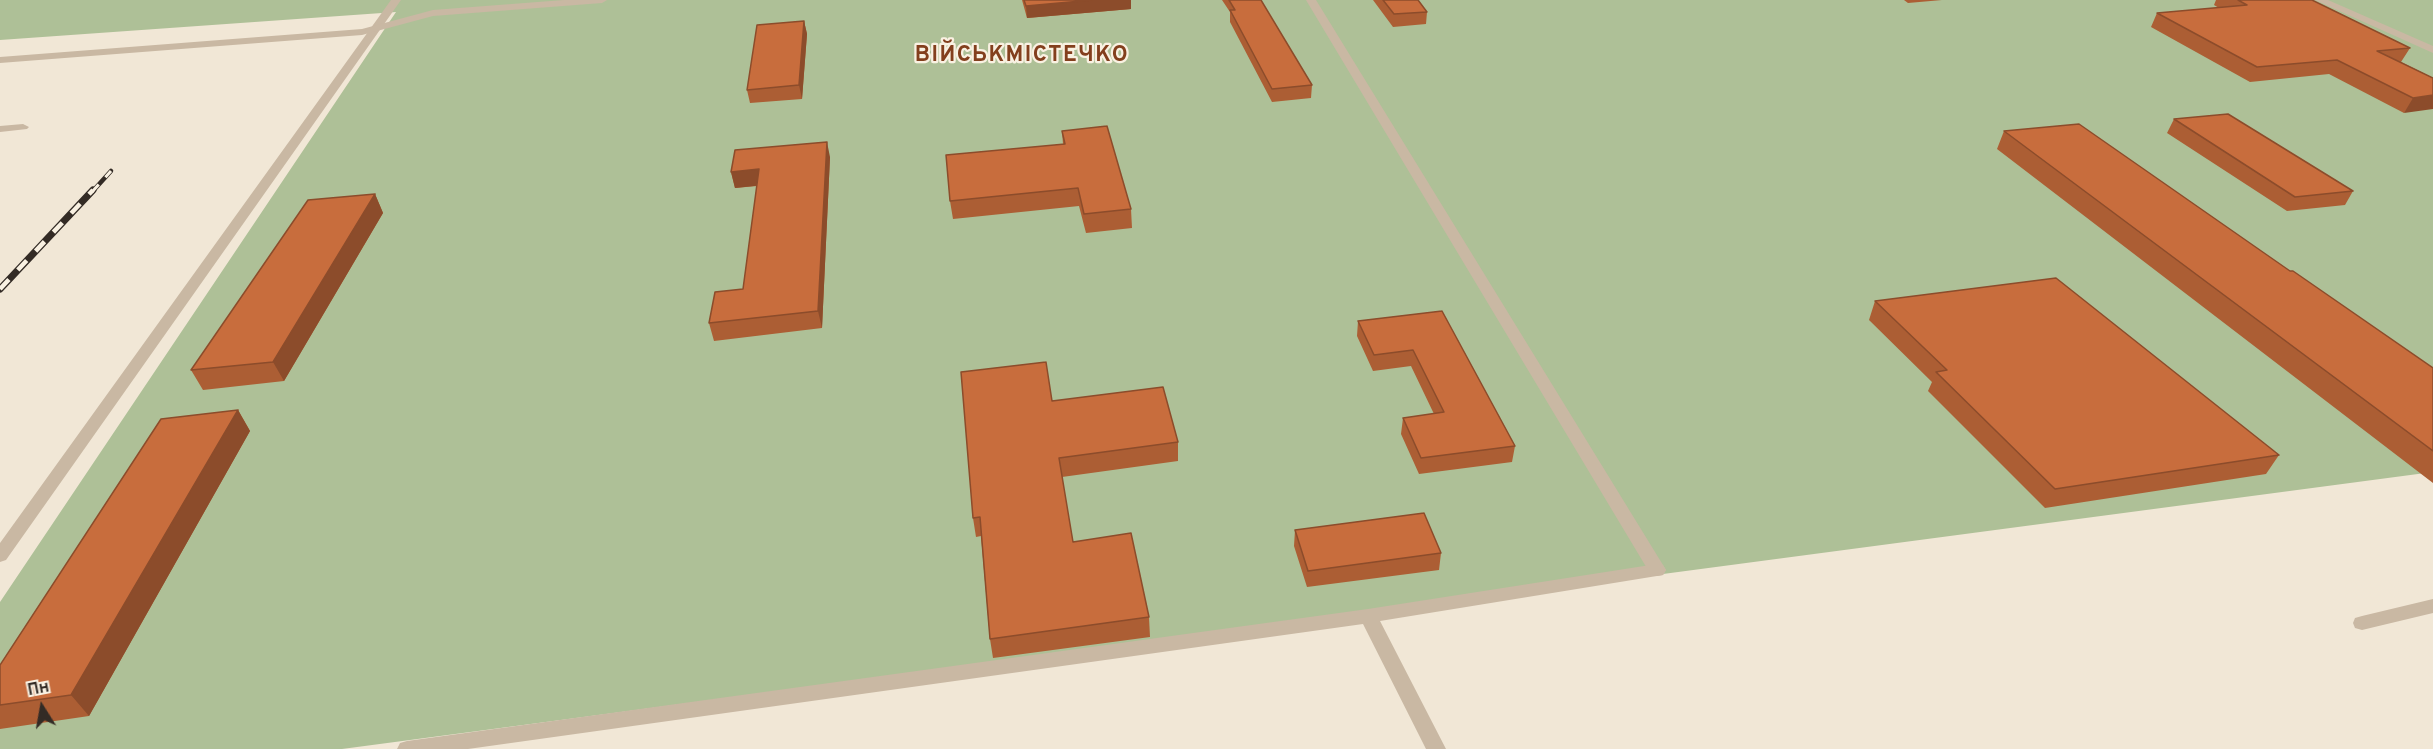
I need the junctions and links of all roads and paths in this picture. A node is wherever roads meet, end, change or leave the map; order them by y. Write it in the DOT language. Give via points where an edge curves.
graph roads {
  1 [pos="396,0"];
  2 [pos="602,0"];
  3 [pos="1311,0"];
  4 [pos="2320,0"];
  5 [pos="377,28"];
  6 [pos="2433,50"];
  7 [pos="0,60"];
  8 [pos="23,127"];
  9 [pos="0,129"];
  10 [pos="0,556"];
  11 [pos="2433,606"];
  12 [pos="1368,615"];
  13 [pos="2362,623"];
  14 [pos="406,749"];
  15 [pos="1436,749"];
  1 -- 5 [label="street"];
  2 -- 5 [label="street" via="433,13"];
  3 -- 12 [label="street" via="1657,570"];
  4 -- 6 [label="street"];
  5 -- 7 [label="street"];
  5 -- 10 [label="street"];
  8 -- 9 [label="street"];
  11 -- 13 [label="street"];
  12 -- 14 [label="street"];
  12 -- 15 [label="street"];
}
